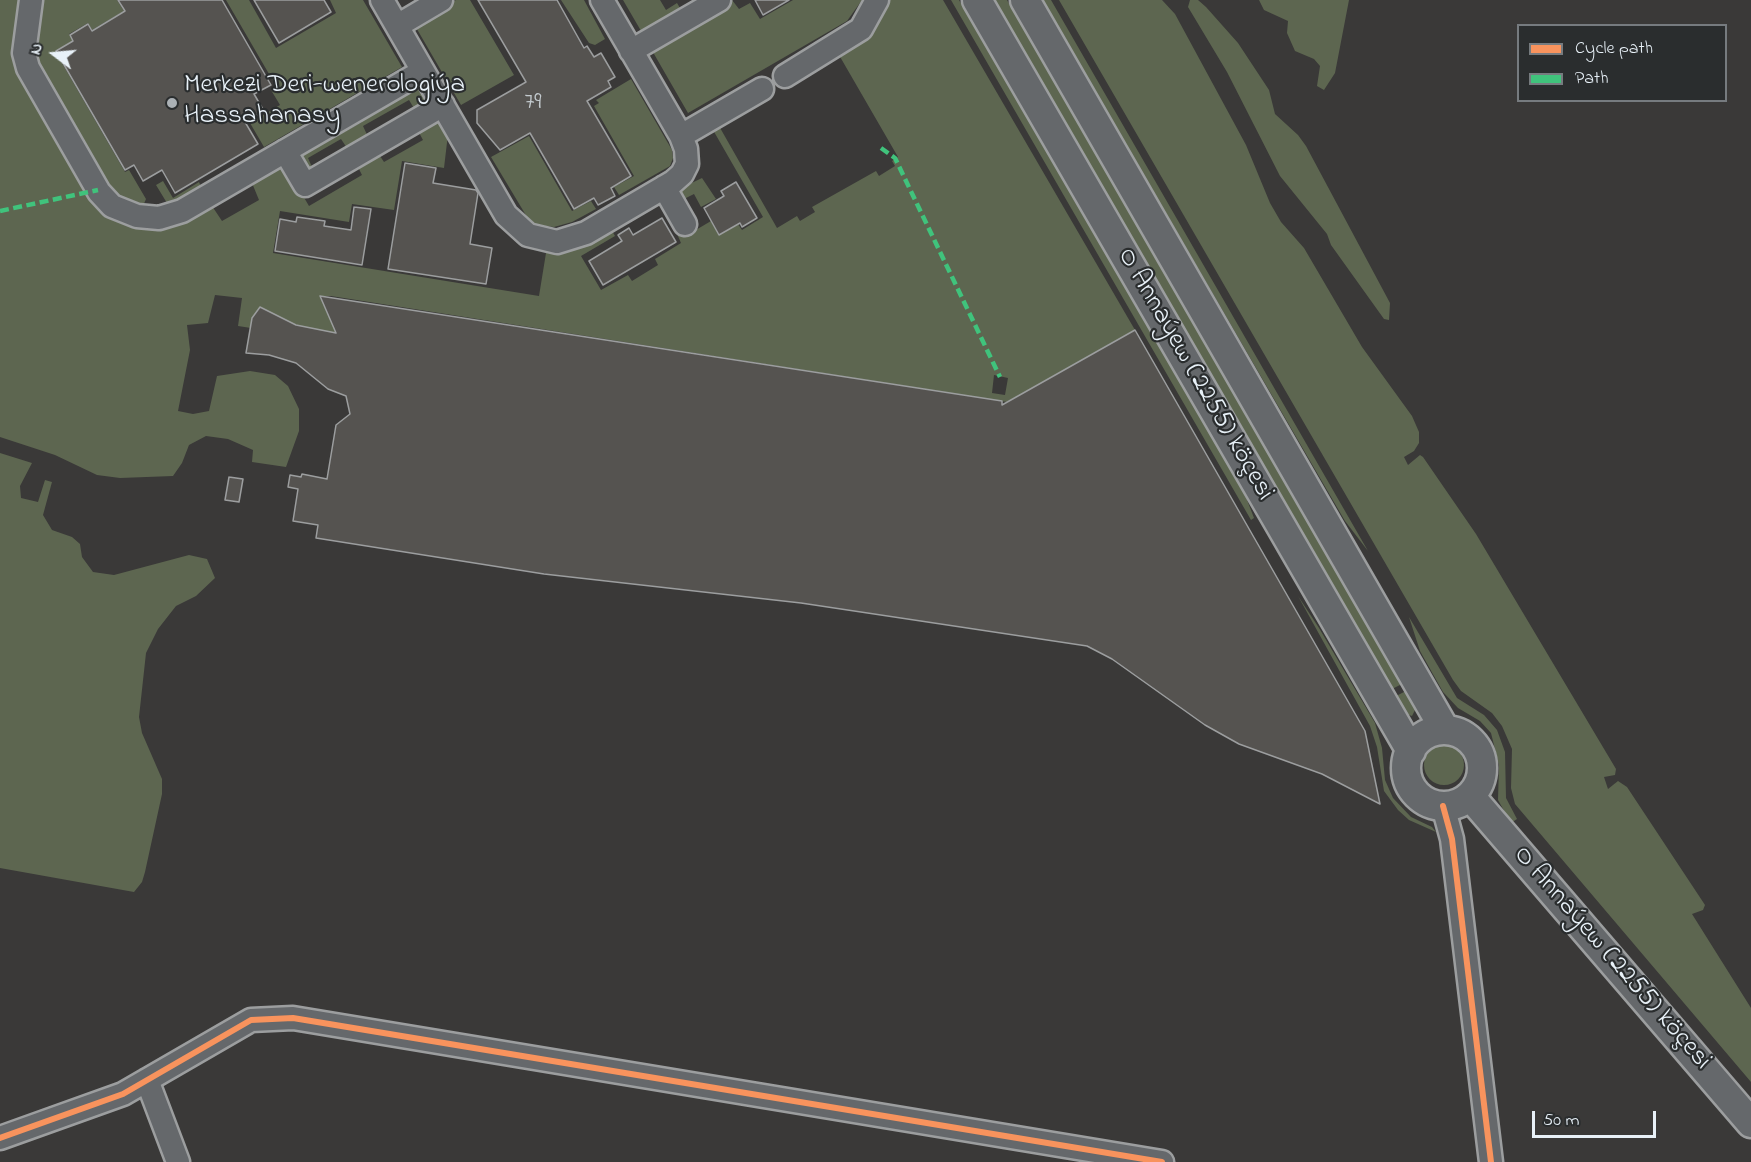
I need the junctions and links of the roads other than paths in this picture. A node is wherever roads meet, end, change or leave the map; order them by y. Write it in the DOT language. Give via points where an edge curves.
graph roads {
  1 [pos="31,0"];
  2 [pos="382,0"];
  3 [pos="441,0"];
  4 [pos="602,0"];
  5 [pos="719,0"];
  6 [pos="877,0"];
  7 [pos="977,0"];
  8 [pos="1025,0"];
  9 [pos="397,26"];
  10 [pos="632,51"];
  11 [pos="423,71"];
  12 [pos="785,76"];
  13 [pos="762,89"];
  14 [pos="442,105"];
  15 [pos="681,136"];
  16 [pos="285,151"];
  17 [pos="664,188"];
  18 [pos="685,224"];
  19 [pos="1445,730"];
  20 [pos="1411,751"];
  21 [pos="1470,796"];
  22 [pos="1443,806"];
  23 [pos="147,1080"];
  24 [pos="1751,1123"];
  25 [pos="0,1138"];
  26 [pos="1111,1158"];
  27 [pos="177,1162"];
  28 [pos="1162,1162"];
  29 [pos="1491,1162"];
  1 -- 16 [label="street" via="25,62 98,190 112,206 148,218 176,214"];
  2 -- 9 [label="street"];
  3 -- 9 [label="street"];
  4 -- 10 [label="street"];
  5 -- 10 [label="street"];
  6 -- 12 [label="street" via="867,21 853,36"];
  7 -- 20 [label="main road, O Annaýew (2255) köçesi"];
  8 -- 19 [label="main road, O Annaýew (2255) köçesi"];
  9 -- 11 [label="street"];
  10 -- 15 [label="street"];
  11 -- 14 [label="street"];
  11 -- 16 [label="street"];
  13 -- 15 [label="street"];
  14 -- 16 [label="street" via="305,185"];
  14 -- 17 [label="street" via="506,215 528,235 557,242 573,239"];
  15 -- 17 [label="street" via="687,164 682,174"];
  17 -- 18 [label="street"];
  19 -- 20 [label="main road" via="1425,736"];
  19 -- 21 [label="main road" via="1465,736 1479,752 1482,773"];
  20 -- 22 [label="main road" via="1407,775 1412,787 1420,797"];
  21 -- 22 [label="main road"];
  21 -- 24 [label="main road, O Annaýew (2255) köçesi"];
  22 -- 29 [label="street" via="1452,839"];
  23 -- 25 [label="street" via="123,1094"];
  23 -- 26 [label="street" via="251,1020 293,1018"];
  23 -- 27 [label="street"];
  26 -- 28 [label="street"];
}
